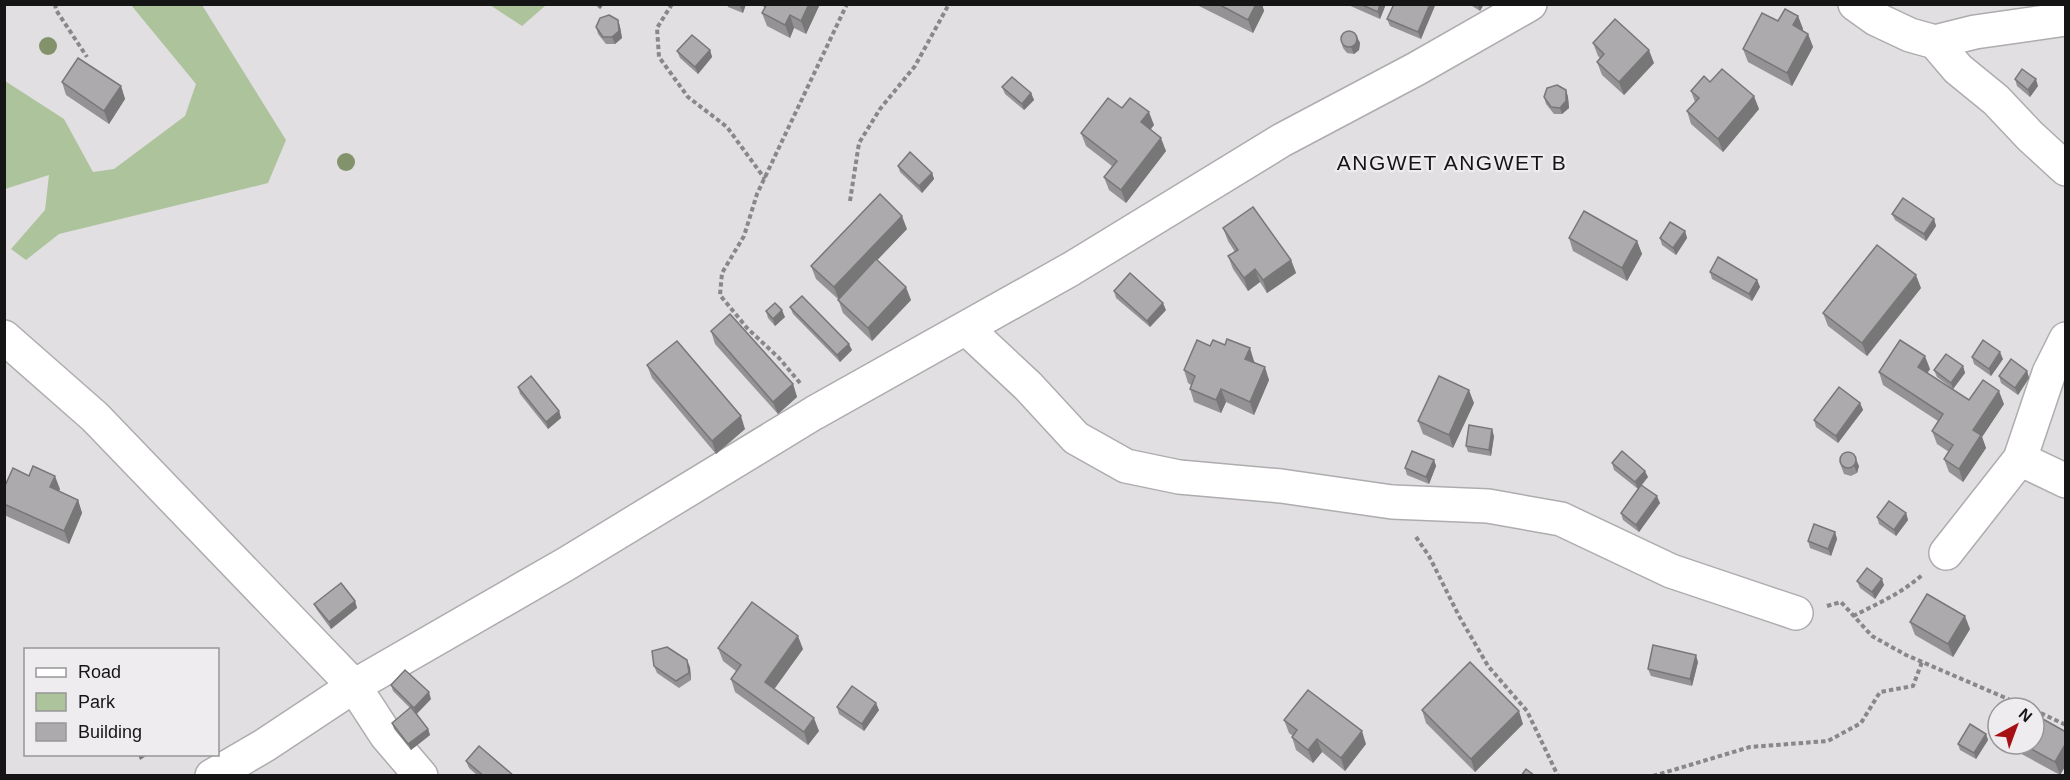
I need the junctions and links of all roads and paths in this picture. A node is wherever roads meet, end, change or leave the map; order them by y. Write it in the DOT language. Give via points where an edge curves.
graph roads {
  1 [pos="55,4"];
  2 [pos="672,4"];
  3 [pos="847,4"];
  4 [pos="949,4"];
  5 [pos="1530,4"];
  6 [pos="1855,4"];
  7 [pos="2066,19"];
  8 [pos="1935,42"];
  9 [pos="87,57"];
  10 [pos="2066,169"];
  11 [pos="765,179"];
  12 [pos="850,201"];
  13 [pos="967,329"];
  14 [pos="4,337"];
  15 [pos="2066,339"];
  16 [pos="814,413"];
  17 [pos="2020,459"];
  18 [pos="2066,481"];
  19 [pos="1392,502"];
  20 [pos="1946,553"];
  21 [pos="1796,613"];
  22 [pos="1853,616"];
  23 [pos="1922,662"];
  24 [pos="354,686"];
  25 [pos="2001,696"];
  26 [pos="2046,716"];
  27 [pos="2066,725"];
  28 [pos="212,776"];
  29 [pos="421,776"];
  30 [pos="1558,776"];
  31 [pos="1653,776"];
  1 -- 9 [label="path"];
  2 -- 11 [label="path" via="657,28 659,57 688,97 727,127"];
  3 -- 11 [label="path"];
  4 -- 12 [label="path" via="915,66 880,109 859,143"];
  5 -- 13 [label="street" via="1282,140"];
  6 -- 8 [label="street" via="1910,35"];
  7 -- 8 [label="street"];
  8 -- 10 [label="street" via="1958,69 1996,100"];
  11 -- 16 [label="path" via="744,236 722,273 720,295 809,394"];
  13 -- 16 [label="street"];
  13 -- 19 [label="street" via="1076,438 1126,466 1179,477"];
  14 -- 24 [label="street" via="95,417"];
  15 -- 17 [label="street" via="2049,373"];
  16 -- 24 [label="street" via="566,564"];
  17 -- 18 [label="street"];
  17 -- 20 [label="street"];
  19 -- 21 [label="street" via="1488,506 1561,519 1671,571"];
  19 -- 30 [label="path" via="1429,556 1488,666 1527,711"];
  20 -- 22 [label="path" via="1887,600"];
  21 -- 22 [label="path" via="1841,602"];
  22 -- 23 [label="path" via="1872,636"];
  23 -- 25 [label="path"];
  23 -- 31 [label="path" via="1913,686 1880,692 1861,723 1828,741 1750,747"];
  24 -- 28 [label="street"];
  24 -- 29 [label="street" via="386,735"];
  26 -- 27 [label="path"];
}
